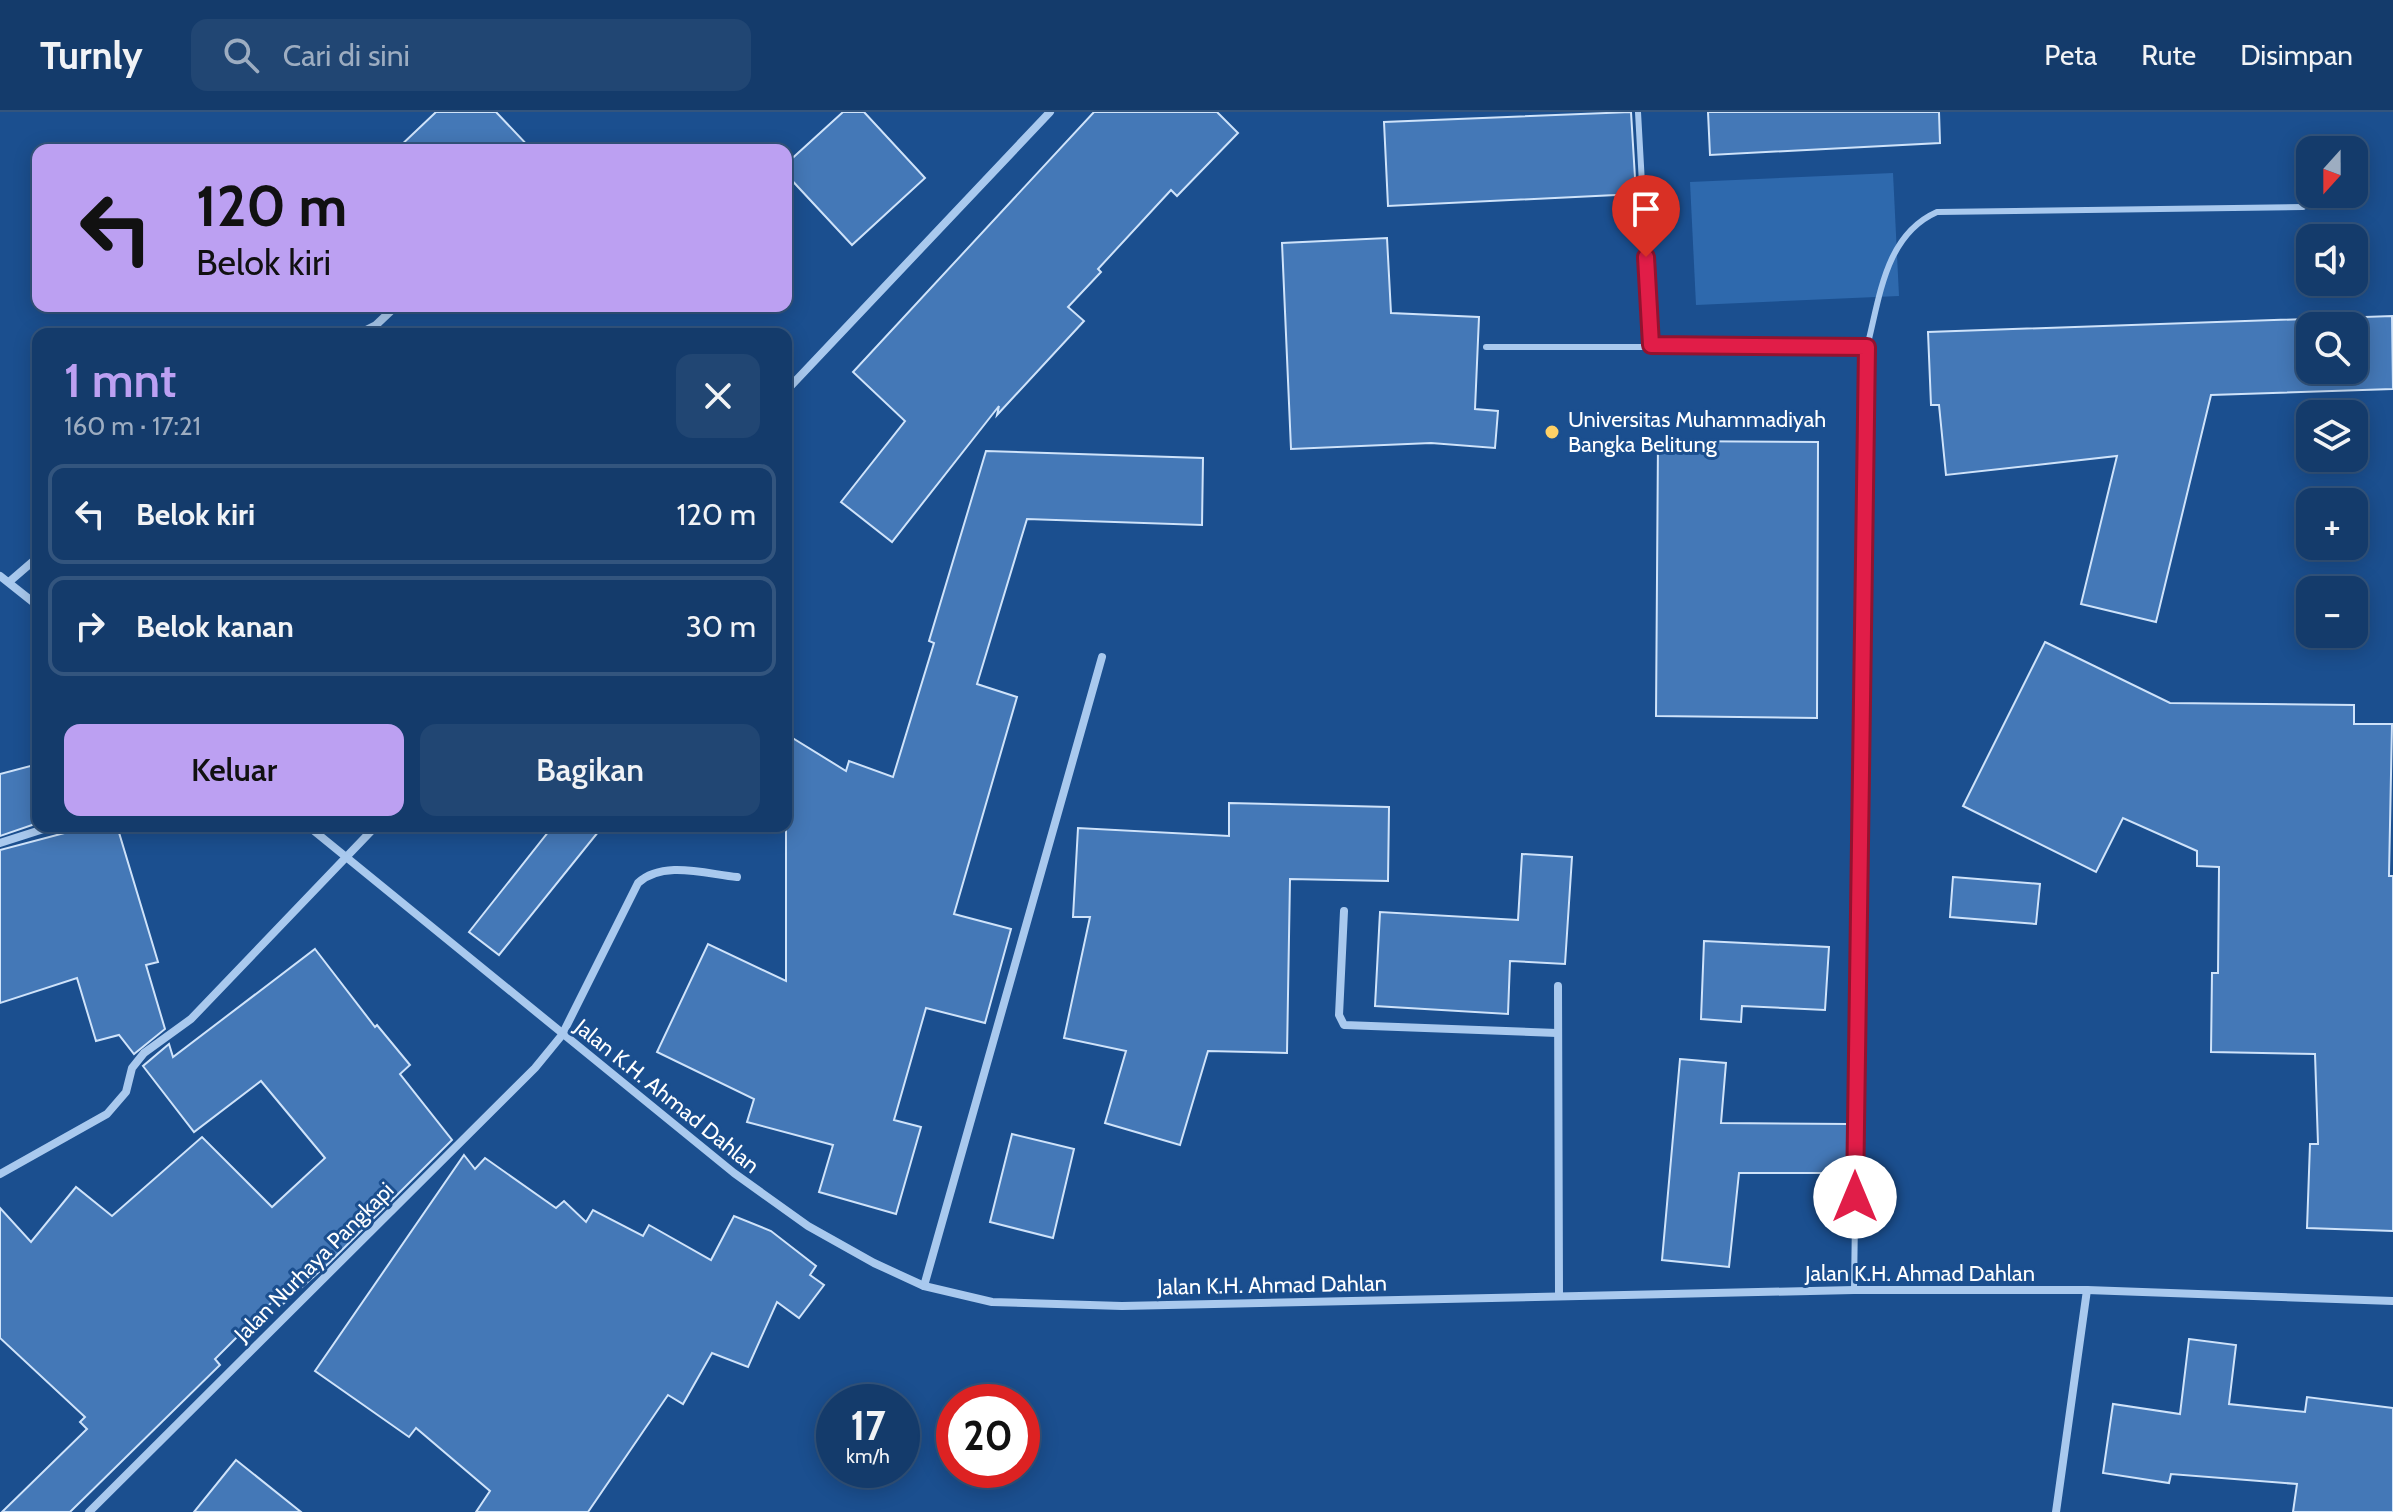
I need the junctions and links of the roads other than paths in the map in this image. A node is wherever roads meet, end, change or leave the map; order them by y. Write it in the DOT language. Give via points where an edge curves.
graph roads {
  1 [pos="1050,112"];
  2 [pos="1638,112"];
  3 [pos="2296,207"];
  4 [pos="390,312"];
  5 [pos="370,328"];
  6 [pos="1651,345"];
  7 [pos="1486,347"];
  8 [pos="1867,347"];
  9 [pos="792,385"];
  10 [pos="32,562"];
  11 [pos="0,576"];
  12 [pos="9,582"];
  13 [pos="32,601"];
  14 [pos="1102,657"];
  15 [pos="34,832"];
  16 [pos="315,832"];
  17 [pos="370,832"];
  18 [pos="0,843"];
  19 [pos="346,858"];
  20 [pos="737,877"];
  21 [pos="1344,911"];
  22 [pos="1558,986"];
  23 [pos="1557,1033"];
  24 [pos="562,1035"];
  25 [pos="0,1174"];
  26 [pos="924,1286"];
  27 [pos="1854,1290"];
  28 [pos="2087,1290"];
  29 [pos="1559,1294"];
  30 [pos="2393,1301"];
  31 [pos="89,1512"];
  32 [pos="2056,1512"];
  1 -- 9 [label="street"];
  2 -- 6 [label="lane"];
  3 -- 8 [label="lane" via="1937,212 1912,227 1895,251"];
  4 -- 5 [label="street"];
  6 -- 7 [label="lane"];
  6 -- 8 [label="lane"];
  8 -- 27 [label="lane"];
  10 -- 12 [label="street"];
  11 -- 12 [label="street"];
  12 -- 13 [label="street"];
  14 -- 26 [label="street"];
  15 -- 18 [label="street"];
  16 -- 19 [label="street, Jalan K.H. Ahmad Dahlan"];
  17 -- 19 [label="street"];
  19 -- 24 [label="street, Jalan K.H. Ahmad Dahlan"];
  19 -- 25 [label="street" via="191,1019 144,1053 132,1068 126,1092 107,1114"];
  20 -- 24 [label="street, Jalan Nurhaya Pangkapi" via="650,872 638,883"];
  21 -- 23 [label="street" via="1339,1015 1344,1025"];
  22 -- 23 [label="street"];
  23 -- 29 [label="street"];
  24 -- 26 [label="street, Jalan K.H. Ahmad Dahlan" via="808,1226"];
  24 -- 31 [label="street, Jalan Nurhaya Pangkapi" via="535,1068"];
  26 -- 29 [label="street, Jalan K.H. Ahmad Dahlan" via="992,1302 1122,1306"];
  27 -- 28 [label="street, Jalan K.H. Ahmad Dahlan"];
  27 -- 29 [label="street, Jalan K.H. Ahmad Dahlan"];
  28 -- 30 [label="street, Jalan K.H. Ahmad Dahlan"];
  28 -- 32 [label="street"];
}
